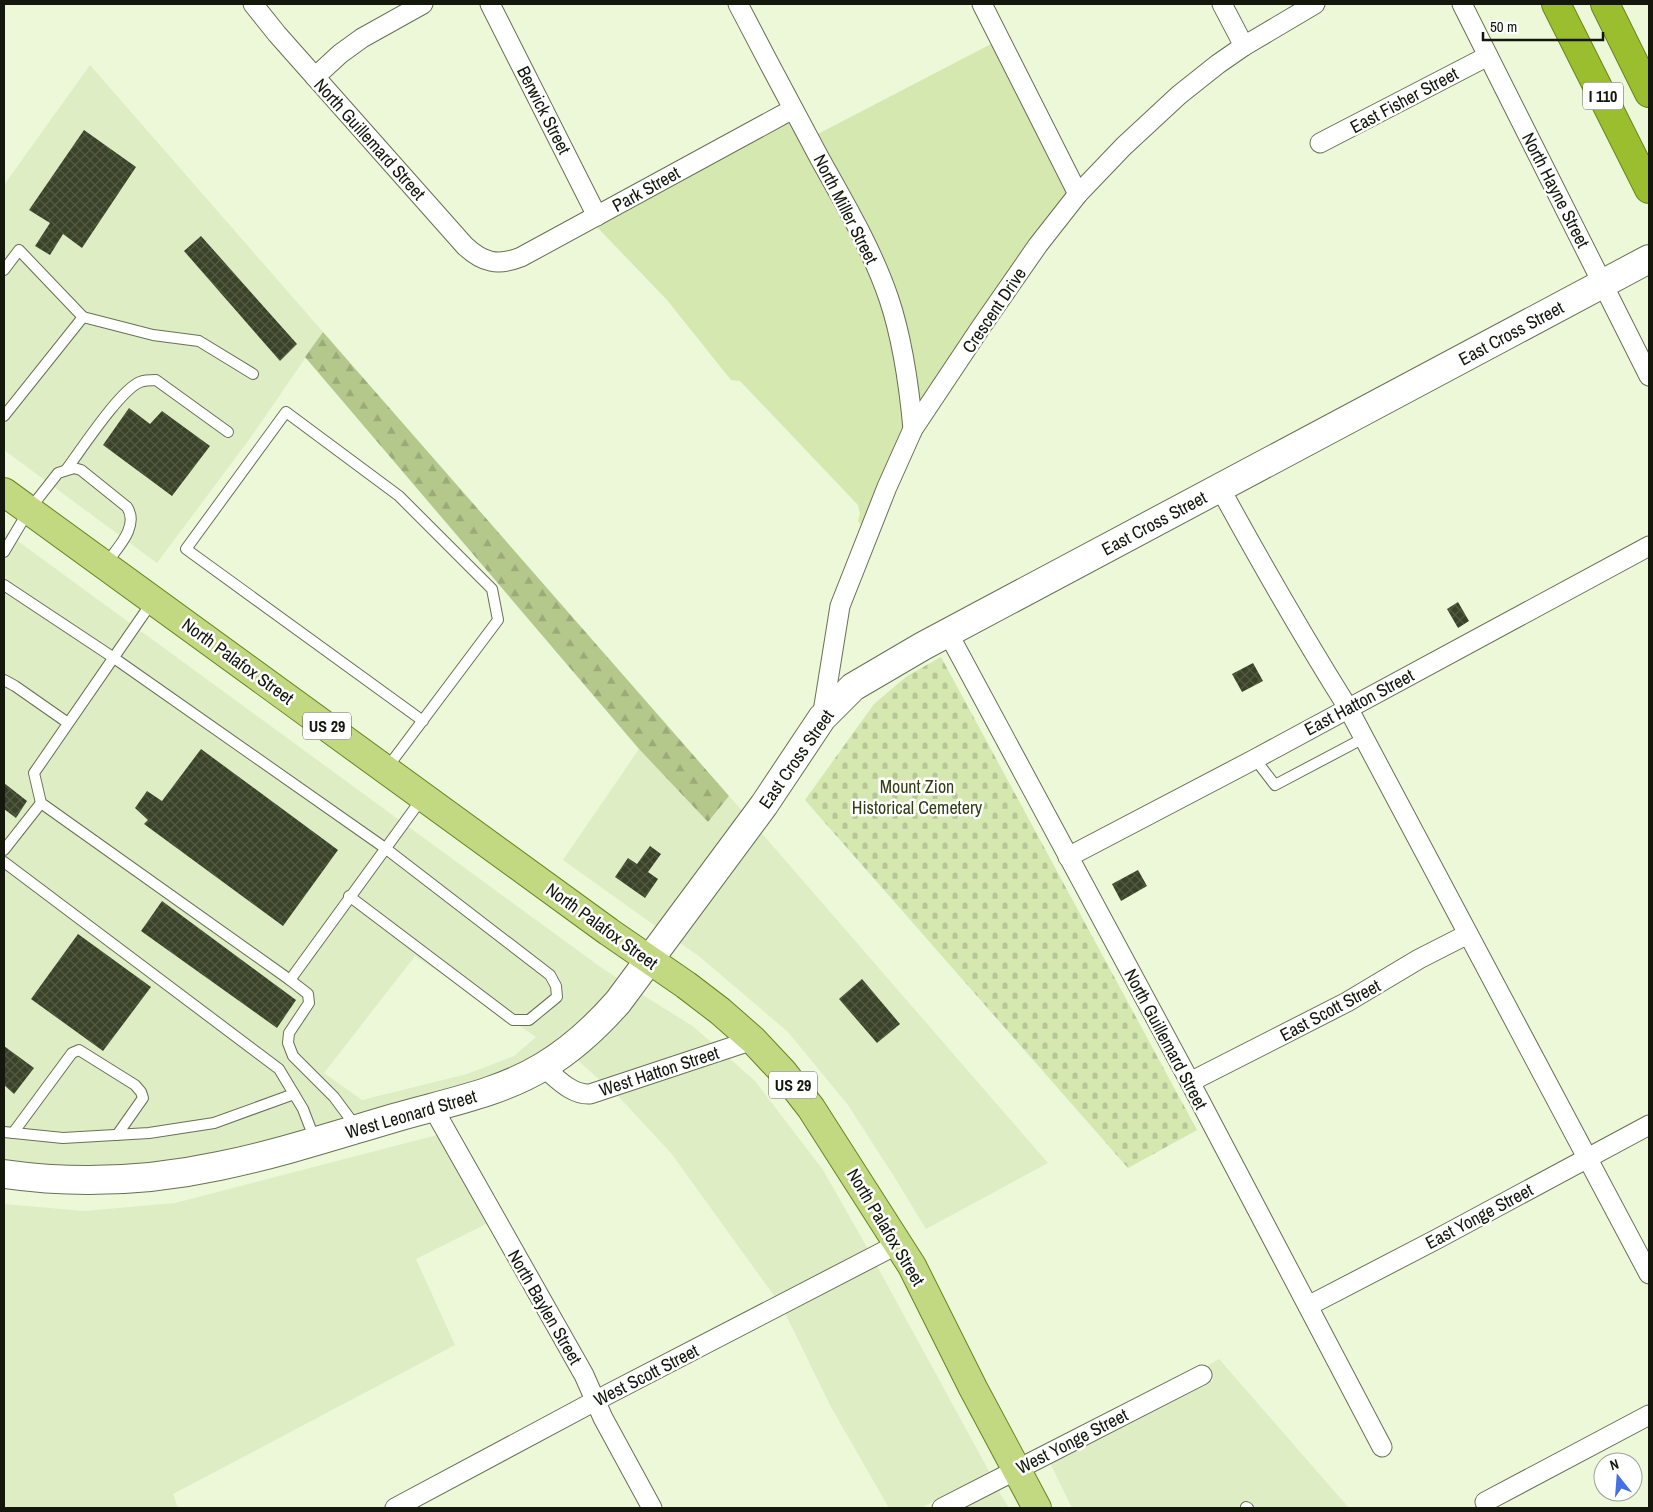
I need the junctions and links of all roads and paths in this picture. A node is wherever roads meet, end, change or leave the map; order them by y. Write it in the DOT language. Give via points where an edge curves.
graph roads {
  1 [pos="253,4"];
  2 [pos="424,4"];
  3 [pos="490,4"];
  4 [pos="738,4"];
  5 [pos="982,4"];
  6 [pos="1222,4"];
  7 [pos="1315,4"];
  8 [pos="1462,4"];
  9 [pos="1556,4"];
  10 [pos="1606,4"];
  11 [pos="1244,46"];
  12 [pos="1488,56"];
  13 [pos="315,77"];
  14 [pos="1649,93"];
  15 [pos="793,109"];
  16 [pos="1320,143"];
  17 [pos="1649,189"];
  18 [pos="1078,194"];
  19 [pos="597,216"];
  20 [pos="1649,259"];
  21 [pos="497,262"];
  22 [pos="4,270"];
  23 [pos="1603,284"];
  24 [pos="83,317"];
  25 [pos="254,374"];
  26 [pos="1649,376"];
  27 [pos="8,402"];
  28 [pos="4,416"];
  29 [pos="914,429"];
  30 [pos="228,432"];
  31 [pos="66,470"];
  32 [pos="1220,488"];
  33 [pos="4,492"];
  34 [pos="30,510"];
  35 [pos="1649,546"];
  36 [pos="4,552"];
  37 [pos="105,566"];
  38 [pos="4,586"];
  39 [pos="154,600"];
  40 [pos="948,633"];
  41 [pos="114,658"];
  42 [pos="4,680"];
  43 [pos="1348,708"];
  44 [pos="822,718"];
  45 [pos="423,721"];
  46 [pos="68,723"];
  47 [pos="1364,738"];
  48 [pos="1255,759"];
  49 [pos="387,769"];
  50 [pos="424,796"];
  51 [pos="41,803"];
  52 [pos="385,848"];
  53 [pos="4,850"];
  54 [pos="1068,857"];
  55 [pos="4,862"];
  56 [pos="722,862"];
  57 [pos="350,896"];
  58 [pos="1468,934"];
  59 [pos="650,960"];
  60 [pos="290,980"];
  61 [pos="753,1040"];
  62 [pos="543,1067"];
  63 [pos="1190,1082"];
  64 [pos="294,1094"];
  65 [pos="433,1108"];
  66 [pos="1649,1125"];
  67 [pos="358,1128"];
  68 [pos="9,1132"];
  69 [pos="117,1135"];
  70 [pos="315,1141"];
  71 [pos="1588,1158"];
  72 [pos="4,1174"];
  73 [pos="898,1244"];
  74 [pos="1649,1274"];
  75 [pos="1308,1306"];
  76 [pos="1202,1375"];
  77 [pos="595,1401"];
  78 [pos="1649,1415"];
  79 [pos="1382,1446"];
  80 [pos="1016,1470"];
  81 [pos="1485,1502"];
  82 [pos="396,1508"];
  83 [pos="652,1508"];
  84 [pos="942,1508"];
  85 [pos="1036,1508"];
  1 -- 13 [label="street, North Guillemard Street"];
  2 -- 13 [label="street" via="362,38"];
  3 -- 19 [label="street, Berwick Street"];
  4 -- 15 [label="street, North Miller Street"];
  5 -- 18 [label="street"];
  6 -- 11 [label="street"];
  7 -- 11 [label="street, Crescent Drive"];
  8 -- 12 [label="street, North Hayne Street"];
  9 -- 17 [label="highway, I 110"];
  10 -- 14 [label="highway, I 110"];
  11 -- 18 [label="street, Crescent Drive" via="1178,95"];
  12 -- 16 [label="street, East Fisher Street"];
  12 -- 23 [label="street, North Hayne Street"];
  13 -- 21 [label="street, North Guillemard Street" via="465,246 485,260"];
  15 -- 19 [label="street, Park Street"];
  15 -- 29 [label="street, North Miller Street" via="853,218 889,299 902,346"];
  18 -- 29 [label="street, Crescent Drive" via="1038,245"];
  19 -- 21 [label="street, Park Street" via="521,257"];
  20 -- 23 [label="street, East Cross Street"];
  22 -- 24 [label="lane" via="19,250"];
  23 -- 26 [label="street, North Hayne Street"];
  23 -- 32 [label="street, East Cross Street"];
  24 -- 25 [label="lane" via="153,335 199,341"];
  24 -- 27 [label="lane"];
  27 -- 28 [label="lane"];
  29 -- 44 [label="street, Crescent Drive" via="887,487 840,606"];
  30 -- 31 [label="lane" via="156,380 147,380 130,389"];
  31 -- 34 [label="lane" via="58,473"];
  31 -- 37 [label="lane" via="81,470 131,513 131,528"];
  32 -- 40 [label="street, East Cross Street"];
  32 -- 43 [label="street"];
  33 -- 34 [label="main road, North Palafox Street / US 29"];
  34 -- 36 [label="lane"];
  34 -- 37 [label="main road, North Palafox Street / US 29"];
  35 -- 43 [label="street, East Hatton Street"];
  37 -- 39 [label="main road, North Palafox Street / US 29"];
  38 -- 41 [label="lane"];
  39 -- 41 [label="lane"];
  39 -- 49 [label="main road, North Palafox Street / US 29"];
  40 -- 44 [label="street, East Cross Street" via="853,687"];
  40 -- 54 [label="street, North Guillemard Street"];
  41 -- 46 [label="lane"];
  41 -- 52 [label="lane"];
  42 -- 46 [label="lane"];
  43 -- 47 [label="street"];
  43 -- 48 [label="street, East Hatton Street"];
  44 -- 56 [label="street, East Cross Street"];
  45 -- 45 [label="lane" via="498,620 492,589 399,496 286,412 186,549"];
  45 -- 49 [label="lane"];
  46 -- 51 [label="lane" via="34,773"];
  47 -- 48 [label="lane" via="1275,785"];
  47 -- 58 [label="street"];
  48 -- 54 [label="street, East Hatton Street"];
  49 -- 50 [label="main road, North Palafox Street / US 29"];
  50 -- 52 [label="lane"];
  50 -- 59 [label="main road, North Palafox Street / US 29"];
  51 -- 53 [label="lane"];
  51 -- 60 [label="lane"];
  52 -- 57 [label="lane"];
  52 -- 57 [label="lane" via="550,975 557,997 529,1020 514,1020"];
  54 -- 63 [label="street, North Guillemard Street"];
  55 -- 64 [label="lane" via="279,1069"];
  56 -- 59 [label="street, West Leonard Street"];
  57 -- 60 [label="lane"];
  58 -- 63 [label="street, East Scott Street" via="1347,1002"];
  58 -- 71 [label="street"];
  59 -- 61 [label="main road, North Palafox Street / US 29" via="720,1011"];
  59 -- 62 [label="street, West Leonard Street" via="596,1026"];
  60 -- 67 [label="lane" via="308,994 309,1003 289,1033 288,1043 293,1056 334,1097"];
  61 -- 62 [label="street, West Hatton Street" via="590,1094 574,1092"];
  61 -- 73 [label="main road, North Palafox Street / US 29" via="812,1108"];
  62 -- 65 [label="street, West Leonard Street" via="501,1088"];
  63 -- 75 [label="street, North Guillemard Street"];
  64 -- 69 [label="lane" via="214,1123"];
  64 -- 70 [label="lane"];
  65 -- 67 [label="street, West Leonard Street"];
  65 -- 77 [label="street, North Baylen Street" via="584,1375"];
  66 -- 71 [label="street, East Yonge Street"];
  67 -- 70 [label="street, West Leonard Street"];
  68 -- 69 [label="lane" via="63,1138"];
  68 -- 69 [label="lane" via="72,1053 79,1050 141,1092 143,1098"];
  70 -- 72 [label="street, West Leonard Street" via="218,1166 151,1176 87,1180"];
  71 -- 74 [label="street"];
  71 -- 75 [label="street, East Yonge Street"];
  73 -- 77 [label="street, West Scott Street"];
  73 -- 80 [label="main road, North Palafox Street / US 29"];
  75 -- 79 [label="street, North Guillemard Street"];
  76 -- 80 [label="street, West Yonge Street"];
  77 -- 82 [label="street, West Scott Street"];
  77 -- 83 [label="street, North Baylen Street"];
  78 -- 81 [label="street"];
  80 -- 84 [label="street, West Yonge Street"];
  80 -- 85 [label="main road, North Palafox Street / US 29"];
}
